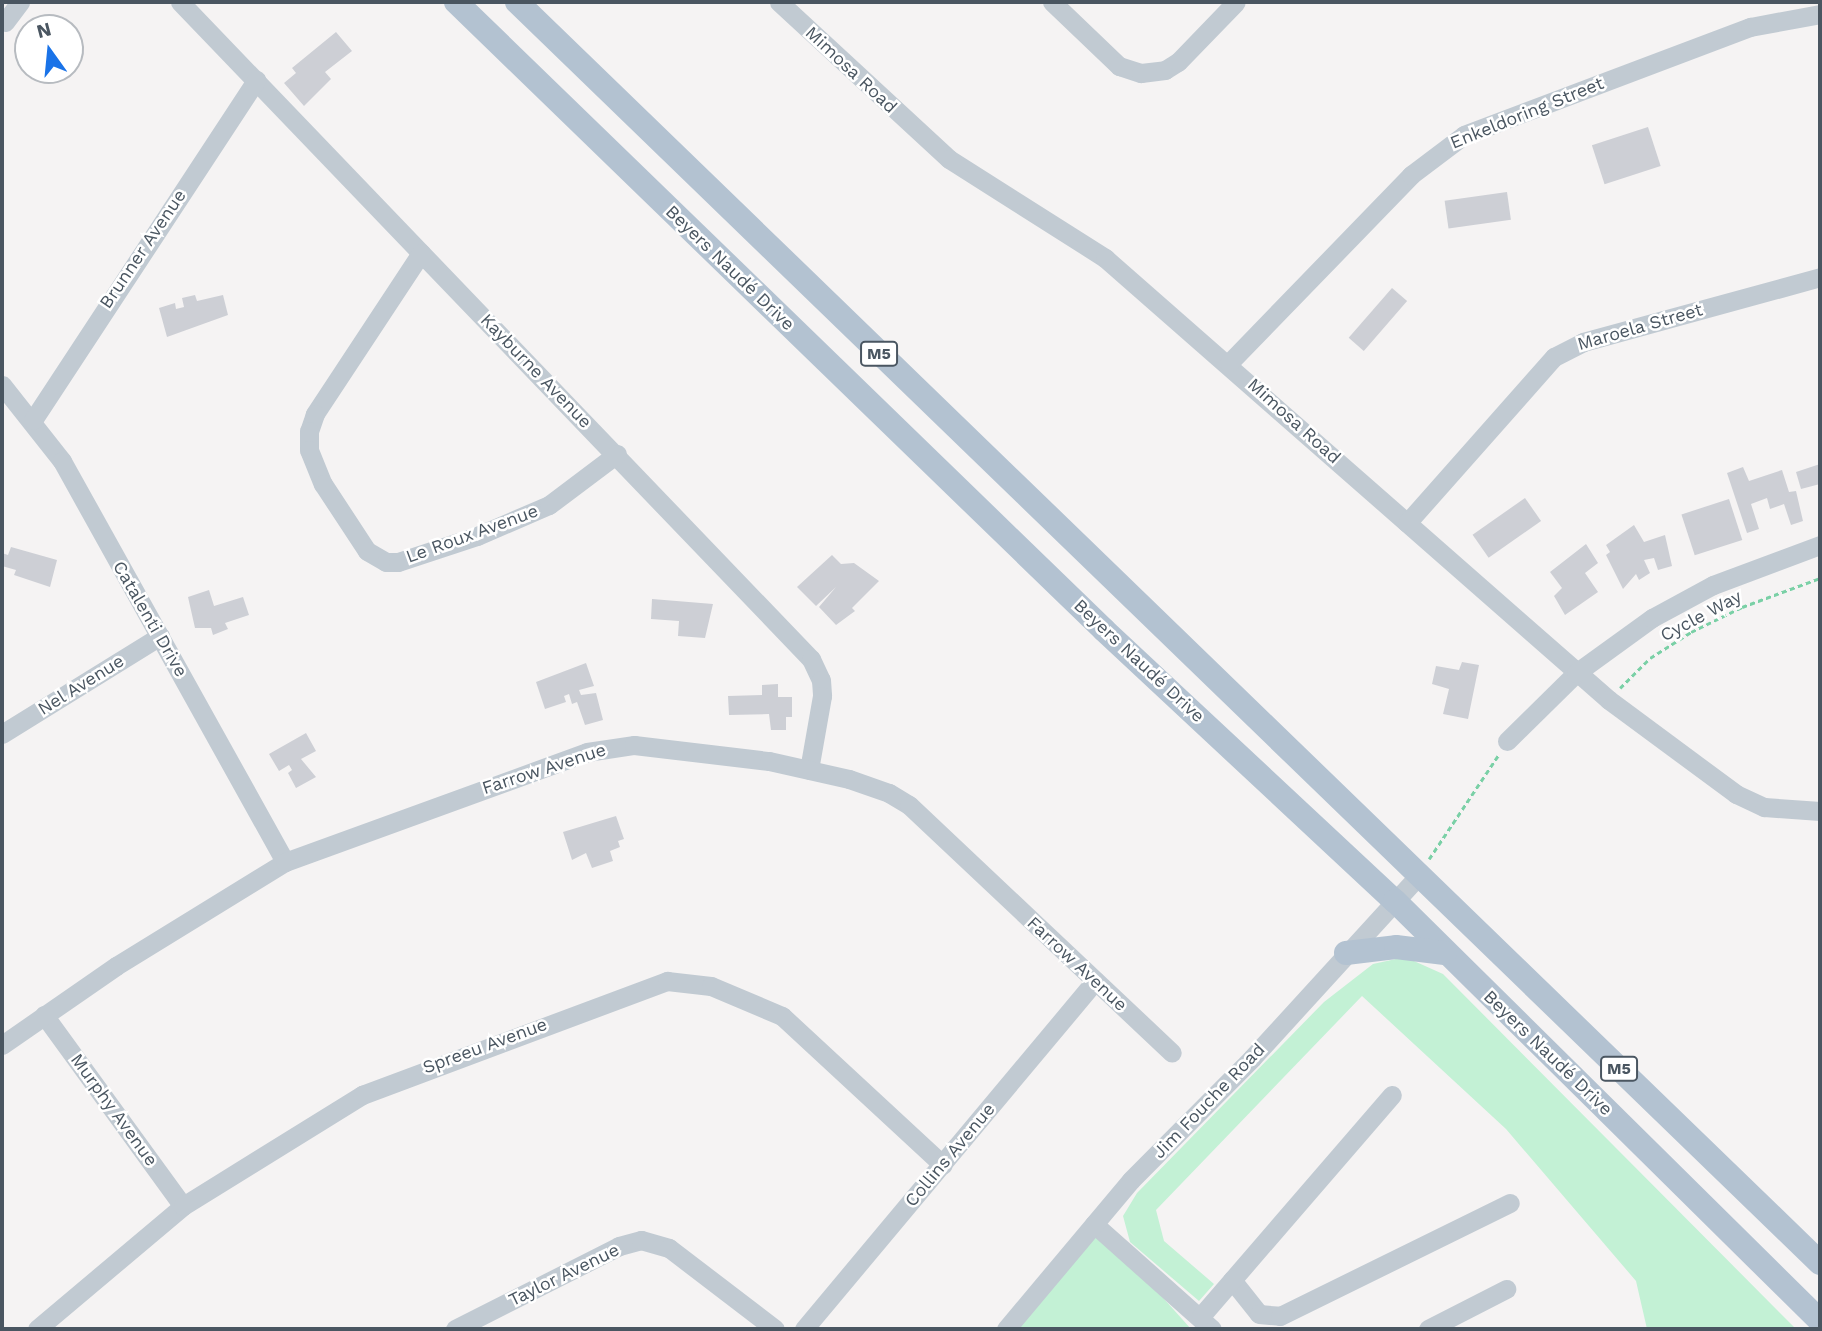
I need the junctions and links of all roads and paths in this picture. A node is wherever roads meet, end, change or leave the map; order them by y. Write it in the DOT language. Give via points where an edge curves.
graph roads {
  1 [pos="20,2"];
  2 [pos="180,2"];
  3 [pos="456,2"];
  4 [pos="517,2"];
  5 [pos="779,2"];
  6 [pos="1052,2"];
  7 [pos="1236,2"];
  8 [pos="1820,14"];
  9 [pos="5,22"];
  10 [pos="256,80"];
  11 [pos="421,253"];
  12 [pos="1820,277"];
  13 [pos="1229,363"];
  14 [pos="2,385"];
  15 [pos="33,419"];
  16 [pos="617,454"];
  17 [pos="1407,523"];
  18 [pos="1820,545"];
  19 [pos="1820,578"];
  20 [pos="160,636"];
  21 [pos="1576,673"];
  22 [pos="1609,700"];
  23 [pos="2,734"];
  24 [pos="1507,741"];
  25 [pos="809,771"];
  26 [pos="1820,811"];
  27 [pos="285,862"];
  28 [pos="1417,877"];
  29 [pos="1395,901"];
  30 [pos="1346,953"];
  31 [pos="1446,953"];
  32 [pos="1095,981"];
  33 [pos="44,1015"];
  34 [pos="2,1045"];
  35 [pos="1172,1053"];
  36 [pos="1392,1095"];
  37 [pos="943,1165"];
  38 [pos="1510,1203"];
  39 [pos="183,1206"];
  40 [pos="1094,1224"];
  41 [pos="1820,1263"];
  42 [pos="1232,1280"];
  43 [pos="1506,1289"];
  44 [pos="1820,1321"];
  45 [pos="1206,1323"];
  46 [pos="37,1329"];
  47 [pos="455,1329"];
  48 [pos="775,1329"];
  49 [pos="804,1329"];
  50 [pos="1006,1329"];
  51 [pos="1428,1329"];
  1 -- 9 [label="street"];
  2 -- 10 [label="street, Kayburne Avenue"];
  3 -- 29 [label="main road, Beyers Naudé Drive / M5" via="1104,630"];
  4 -- 28 [label="main road, Beyers Naudé Drive / M5"];
  5 -- 13 [label="street, Mimosa Road" via="949,159 1105,258"];
  6 -- 7 [label="street" via="1119,66 1141,73 1165,70 1178,62"];
  8 -- 13 [label="street, Enkeldoring Street" via="1749,27 1455,140 1411,175"];
  10 -- 11 [label="street, Kayburne Avenue"];
  10 -- 15 [label="street, Brunner Avenue"];
  11 -- 16 [label="street, Kayburne Avenue"];
  11 -- 16 [label="street, Le Roux Avenue" via="315,414 309,431 309,450 323,484 367,551 375,558 398,562 477,536 549,505"];
  12 -- 17 [label="street, Maroela Street" via="1567,349 1543,365"];
  13 -- 17 [label="street, Mimosa Road"];
  14 -- 15 [label="street, Catalenti Drive"];
  15 -- 20 [label="street, Catalenti Drive" via="62,461"];
  16 -- 25 [label="street, Kayburne Avenue" via="811,659 821,680 822,696"];
  17 -- 21 [label="street, Mimosa Road"];
  18 -- 21 [label="street" via="1713,585 1652,618"];
  19 -- 22 [label="path, Cycle Way" via="1691,632 1650,658"];
  20 -- 23 [label="street, Nel Avenue"];
  20 -- 27 [label="street, Catalenti Drive"];
  21 -- 22 [label="street, Mimosa Road"];
  21 -- 24 [label="street"];
  22 -- 26 [label="street, Mimosa Road" via="1736,794 1764,807"];
  24 -- 28 [label="path"];
  25 -- 27 [label="street, Farrow Avenue" via="676,747 613,746"];
  25 -- 32 [label="street, Farrow Avenue" via="870,786 909,805"];
  27 -- 33 [label="street, Farrow Avenue"];
  28 -- 29 [label="street, Jim Fouche Road"];
  28 -- 41 [label="main road, Beyers Naudé Drive / M5"];
  29 -- 30 [label="street, Jim Fouche Road"];
  29 -- 31 [label="main road, Beyers Naudé Drive / M5"];
  30 -- 31 [label="main road" via="1396,947"];
  30 -- 40 [label="street, Jim Fouche Road"];
  31 -- 44 [label="main road, Beyers Naudé Drive / M5"];
  32 -- 35 [label="street, Farrow Avenue"];
  32 -- 37 [label="street, Collins Avenue"];
  33 -- 34 [label="street, Farrow Avenue"];
  33 -- 39 [label="street, Murphy Avenue"];
  36 -- 42 [label="street"];
  37 -- 39 [label="street, Spreeu Avenue" via="782,1016 710,986 667,981 385,1083"];
  37 -- 49 [label="street, Collins Avenue"];
  38 -- 42 [label="street" via="1280,1316 1259,1314"];
  39 -- 46 [label="street, Spreeu Avenue"];
  40 -- 45 [label="street"];
  40 -- 50 [label="street, Jim Fouche Road"];
  42 -- 45 [label="street"];
  43 -- 51 [label="street"];
  47 -- 48 [label="street, Taylor Avenue" via="619,1246 641,1240 669,1248"];
}
